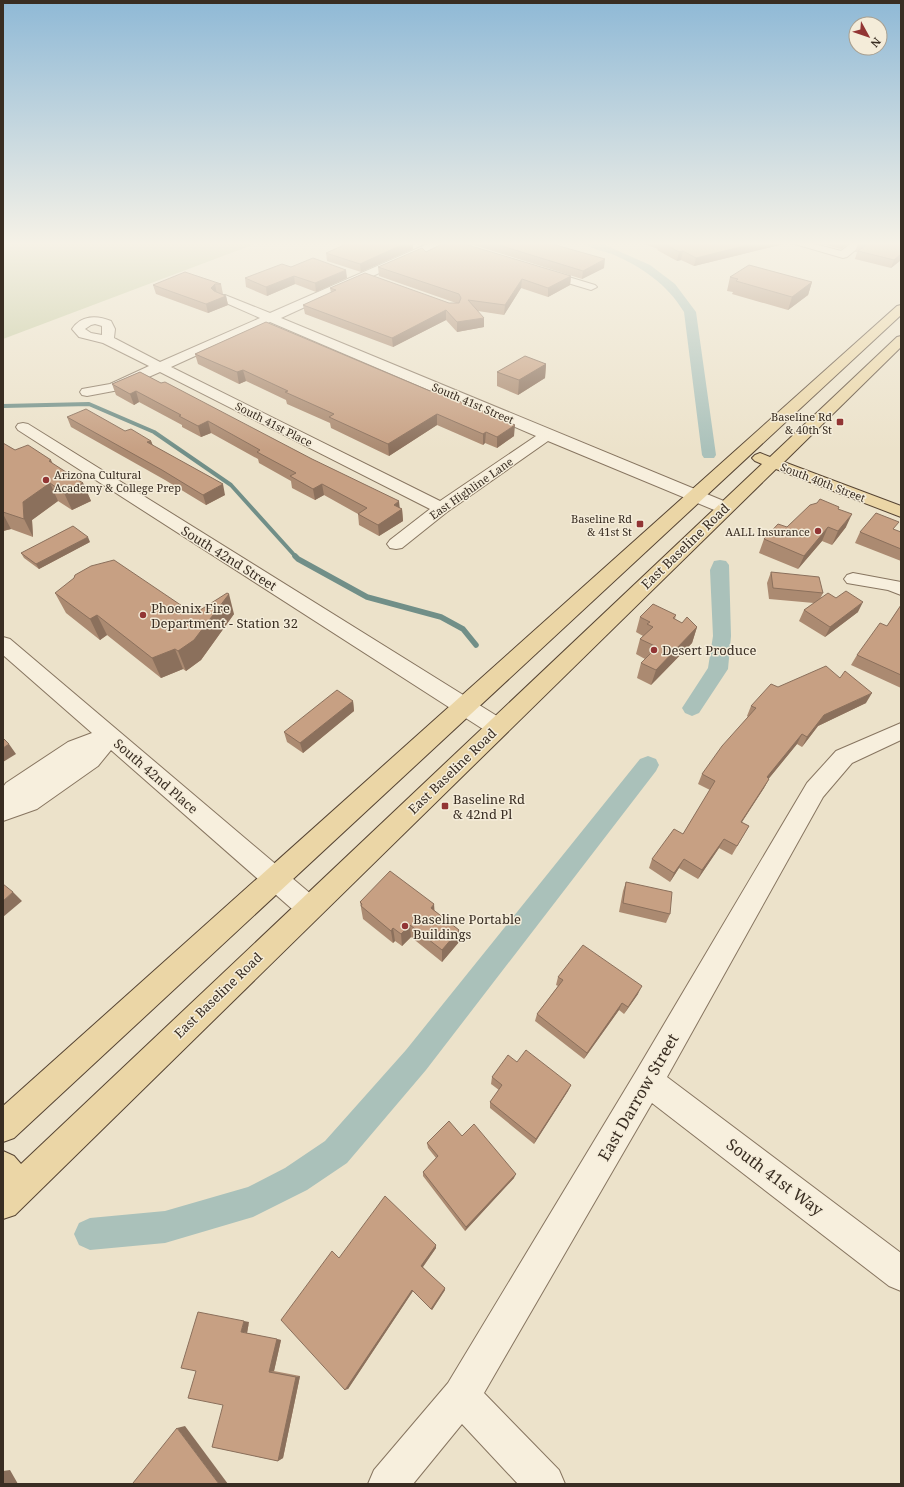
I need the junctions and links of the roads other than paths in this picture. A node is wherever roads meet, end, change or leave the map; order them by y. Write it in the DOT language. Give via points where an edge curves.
graph roads {
  1 [pos="257,311"];
  2 [pos="283,311"];
  3 [pos="898,311"];
  4 [pos="270,317"];
  5 [pos="107,340"];
  6 [pos="901,340"];
  7 [pos="854,353"];
  8 [pos="878,361"];
  9 [pos="160,367"];
  10 [pos="87,392"];
  11 [pos="23,427"];
  12 [pos="548,435"];
  13 [pos="744,453"];
  14 [pos="772,463"];
  15 [pos="698,496"];
  16 [pos="441,508"];
  17 [pos="725,508"];
  18 [pos="901,512"];
  19 [pos="396,544"];
  20 [pos="853,578"];
  21 [pos="901,589"];
  22 [pos="3,644"];
  23 [pos="464,706"];
  24 [pos="497,727"];
  25 [pos="901,731"];
  26 [pos="109,736"];
  27 [pos="35,787"];
  28 [pos="3,804"];
  29 [pos="3,812"];
  30 [pos="275,879"];
  31 [pos="309,908"];
  32 [pos="648,1081"];
  33 [pos="3,1127"];
  34 [pos="8,1186"];
  35 [pos="901,1274"];
  36 [pos="461,1396"];
  37 [pos="388,1484"];
  38 [pos="545,1484"];
  1 -- 4 [label="street, South 41st Street"];
  2 -- 4 [label="street"];
  3 -- 7 [label="main road, East Baseline Road"];
  4 -- 9 [label="street"];
  4 -- 12 [label="street, South 41st Street"];
  5 -- 9 [label="street, South 41st Place"];
  6 -- 8 [label="main road, East Baseline Road"];
  7 -- 8 [label="main road"];
  7 -- 13 [label="main road, East Baseline Road"];
  8 -- 14 [label="main road, East Baseline Road"];
  9 -- 10 [label="street" via="114,387"];
  9 -- 16 [label="street, South 41st Place"];
  11 -- 23 [label="street, South 42nd Street"];
  12 -- 15 [label="street, South 41st Street"];
  12 -- 16 [label="street, East Highline Lane"];
  13 -- 14 [label="main road, South 40th Street"];
  13 -- 15 [label="main road, East Baseline Road"];
  14 -- 17 [label="main road, East Baseline Road"];
  14 -- 18 [label="main road, South 40th Street"];
  15 -- 17 [label="street, South 41st Street"];
  15 -- 23 [label="main road, East Baseline Road"];
  16 -- 19 [label="street, East Highline Lane"];
  17 -- 24 [label="main road, East Baseline Road"];
  20 -- 21 [label="street"];
  22 -- 26 [label="street, South 42nd Place"];
  23 -- 24 [label="street, South 42nd Street"];
  23 -- 30 [label="main road, East Baseline Road"];
  24 -- 31 [label="main road, East Baseline Road"];
  25 -- 32 [label="street, East Darrow Street" via="844,757 815,790"];
  26 -- 27 [label="street" via="90,760"];
  26 -- 30 [label="street, South 42nd Place"];
  27 -- 28 [label="street" via="14,790"];
  27 -- 29 [label="street" via="29,802"];
  30 -- 31 [label="street, South 42nd Place"];
  30 -- 33 [label="main road, East Baseline Road"];
  31 -- 34 [label="main road, East Baseline Road"];
  32 -- 35 [label="street, South 41st Way"];
  32 -- 36 [label="street, East Darrow Street"];
  36 -- 37 [label="street, East Darrow Street"];
  36 -- 38 [label="street"];
}
